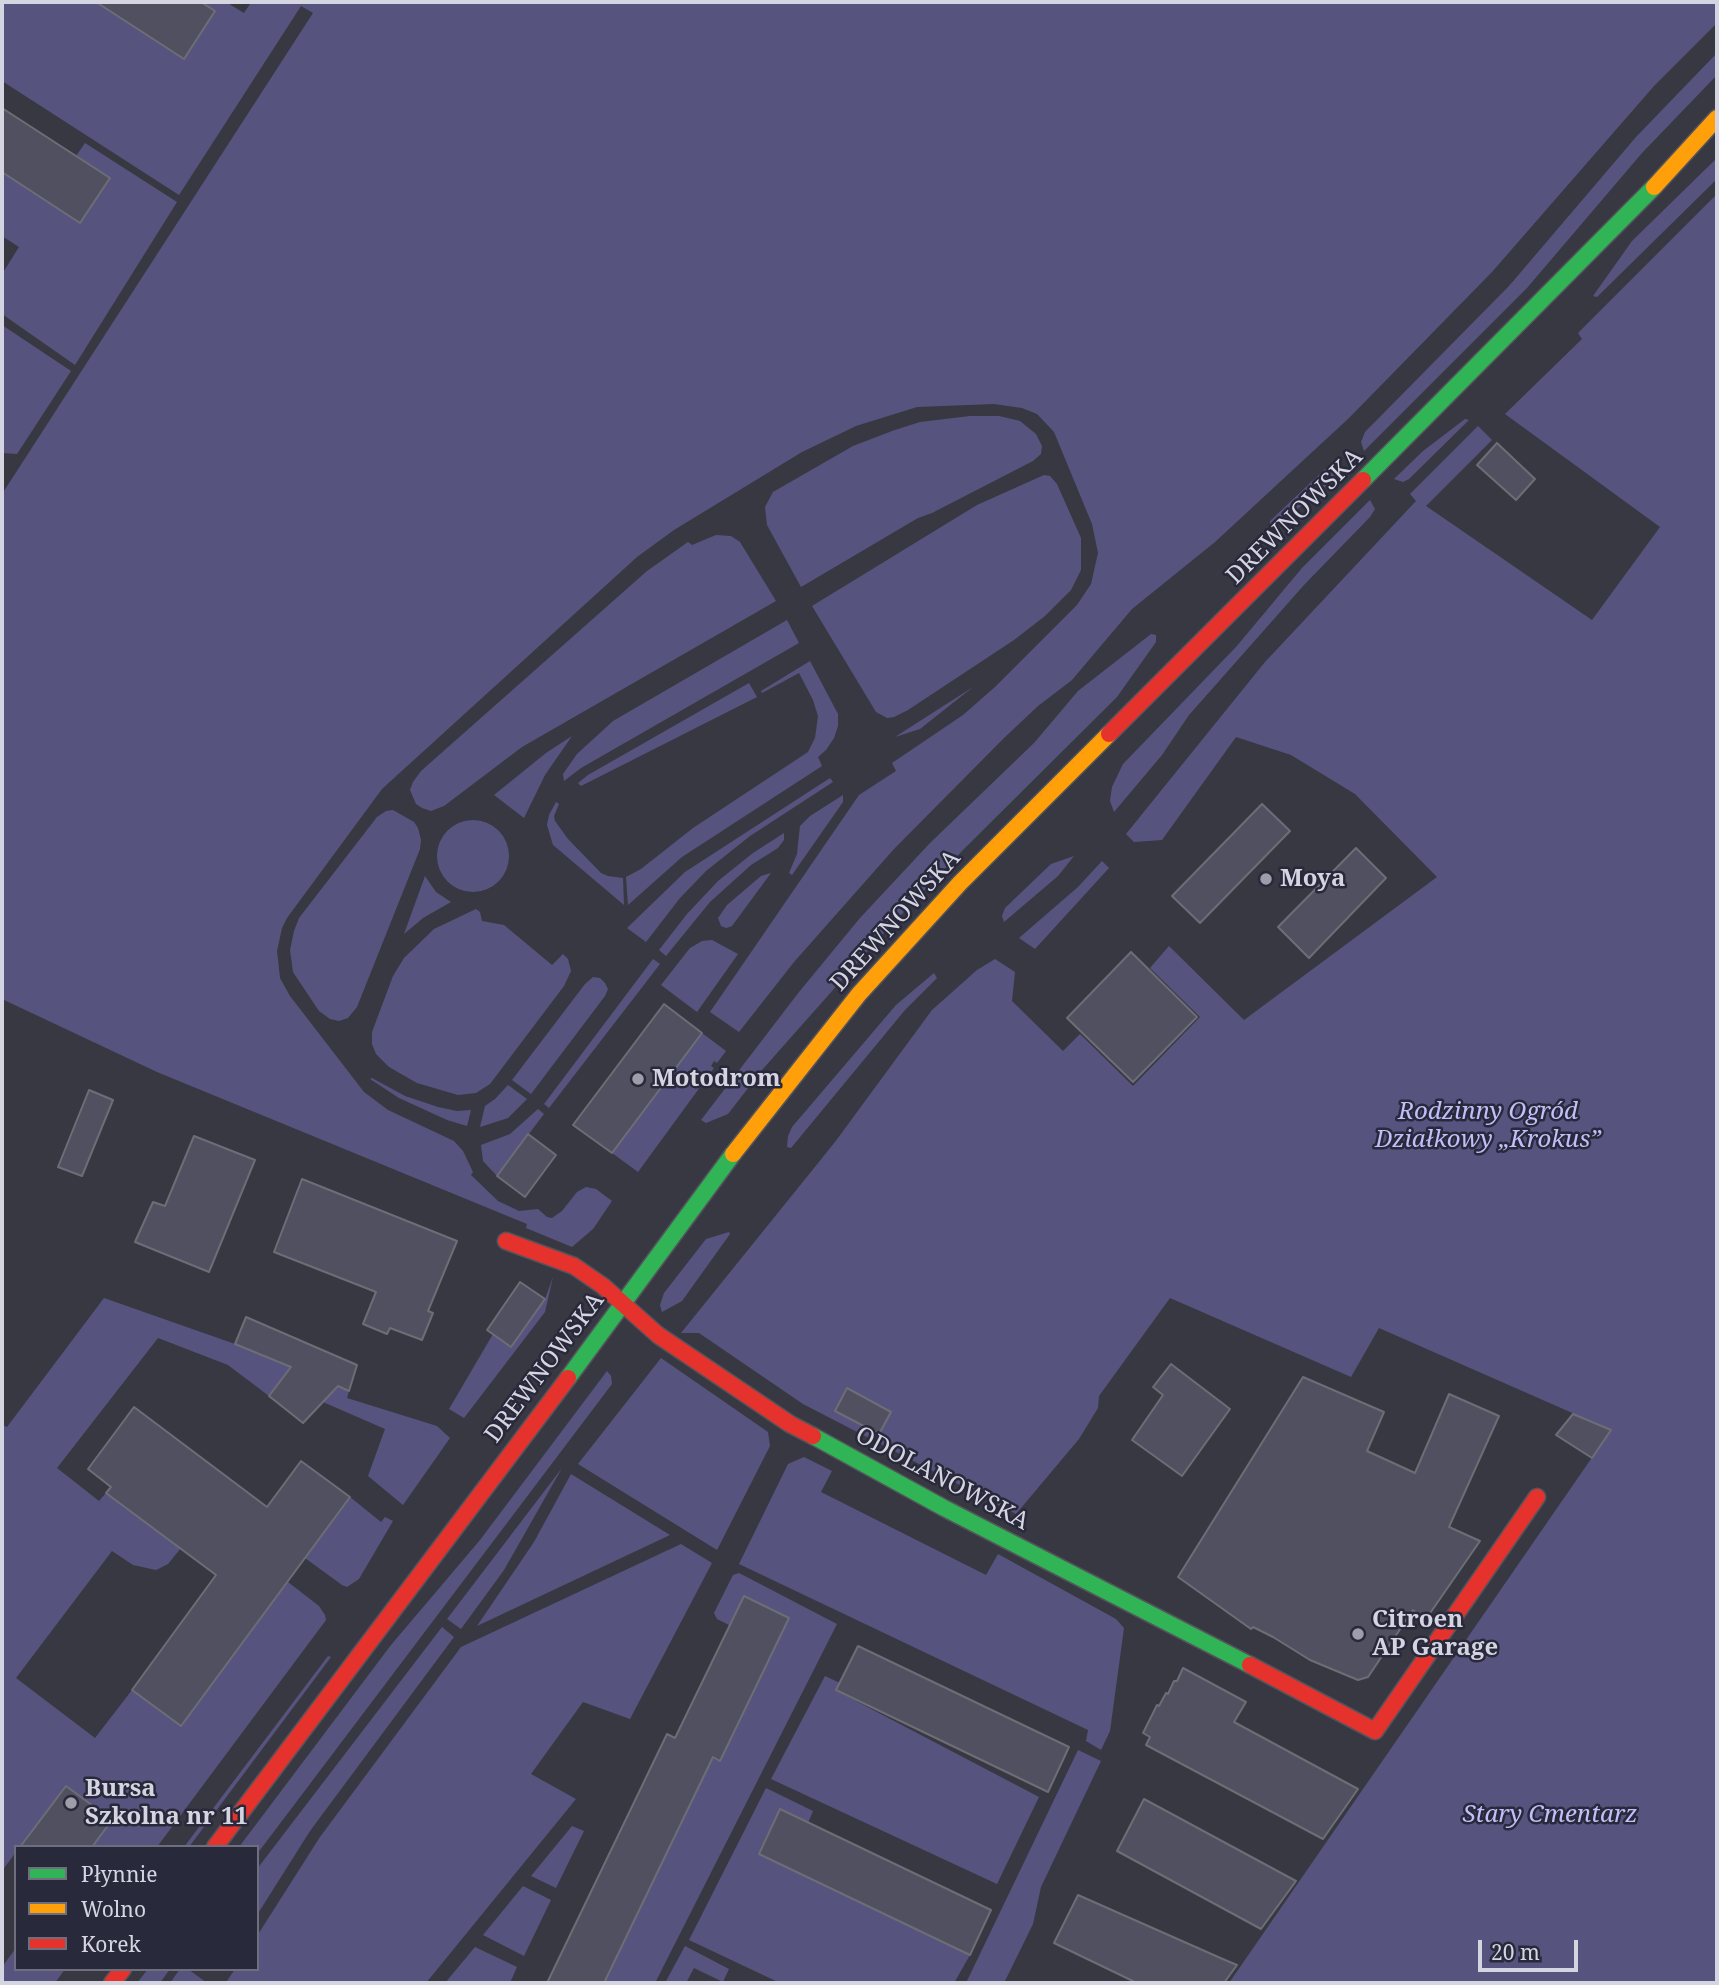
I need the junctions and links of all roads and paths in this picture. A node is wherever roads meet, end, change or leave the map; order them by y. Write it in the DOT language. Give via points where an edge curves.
graph roads {
  1 [pos="1717,118"];
  2 [pos="506,1241"];
  3 [pos="622,1303"];
  4 [pos="1537,1497"];
  5 [pos="217,1845"];
  1 -- 3 [label="main road, DREWNOWSKA" via="1464,380 951,893 809,1055"];
  2 -- 3 [label="main road, ODOLANOWSKA" via="574,1266"];
  3 -- 4 [label="main road, ODOLANOWSKA" via="658,1335 790,1424 1376,1731"];
  3 -- 5 [label="main road, DREWNOWSKA"];
}
